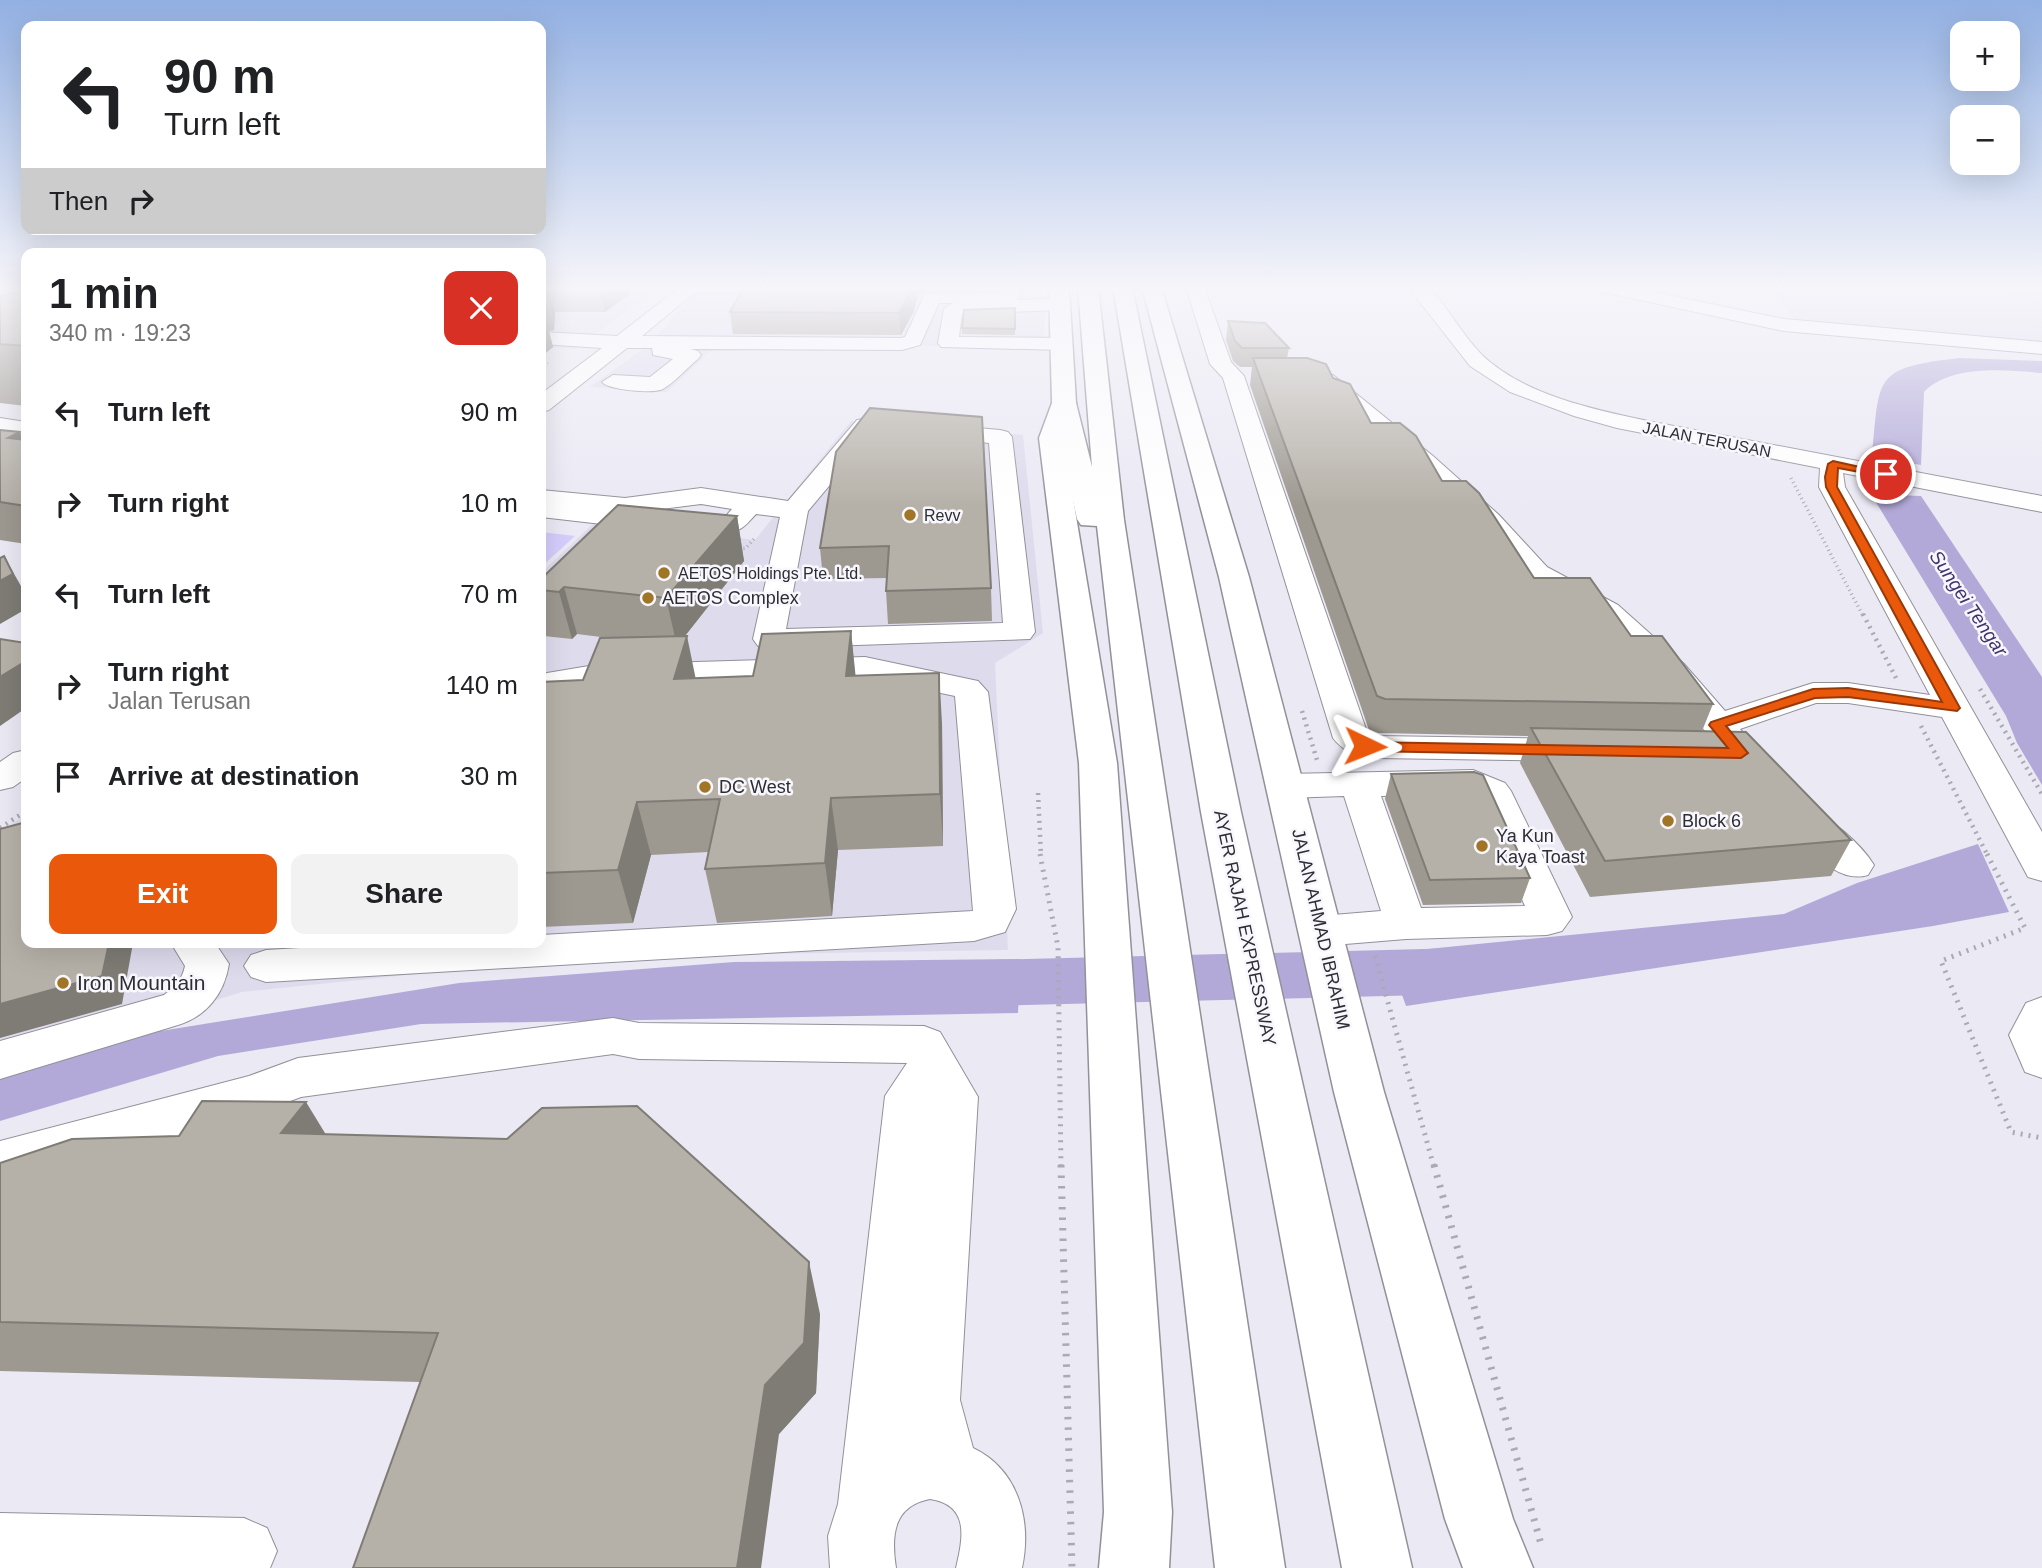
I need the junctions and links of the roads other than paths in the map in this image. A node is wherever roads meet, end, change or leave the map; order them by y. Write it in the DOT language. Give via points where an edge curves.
graph roads {
  1 [pos="578,360"];
  2 [pos="594,360"];
  3 [pos="685,360"];
  4 [pos="1063,360"];
  5 [pos="1095,360"];
  6 [pos="1136,360"];
  7 [pos="1180,360"];
  8 [pos="1220,360"];
  9 [pos="1477,360"];
  10 [pos="1307,374"];
  11 [pos="613,382"];
  12 [pos="546,383"];
  13 [pos="546,401"];
  14 [pos="1064,403"];
  15 [pos="0,425"];
  16 [pos="21,428"];
  17 [pos="0,439"];
  18 [pos="21,442"];
  19 [pos="1833,464"];
  20 [pos="546,498"];
  21 [pos="2042,504"];
  22 [pos="749,506"];
  23 [pos="546,510"];
  24 [pos="795,510"];
  25 [pos="616,518"];
  26 [pos="1113,538"];
  27 [pos="590,543"];
  28 [pos="546,683"];
  29 [pos="1952,708"];
  30 [pos="1708,739"];
  31 [pos="1601,751"];
  32 [pos="21,764"];
  33 [pos="0,779"];
  34 [pos="1341,785"];
  35 [pos="1286,786"];
  36 [pos="21,788"];
  37 [pos="0,802"];
  38 [pos="1854,865"];
  39 [pos="2042,867"];
  40 [pos="1382,933"];
  41 [pos="1324,938"];
  42 [pos="196,948"];
  43 [pos="266,966"];
  44 [pos="2042,1015"];
  45 [pos="2042,1059"];
  46 [pos="0,1060"];
  47 [pos="934,1064"];
  48 [pos="0,1163"];
  49 [pos="947,1467"];
  50 [pos="870,1504"];
  51 [pos="0,1546"];
  52 [pos="244,1550"];
  53 [pos="1521,1561"];
  54 [pos="863,1568"];
  55 [pos="989,1568"];
  56 [pos="1135,1568"];
  57 [pos="1251,1568"];
  58 [pos="1377,1568"];
  1 -- 12 [label="street"];
  2 -- 13 [label="street"];
  3 -- 11 [label="street" via="655,384"];
  4 -- 14 [label="main road"];
  5 -- 26 [label="main road"];
  6 -- 58 [label="main road, AYER RAJAH EXPRESSWAY" via="1249,945"];
  7 -- 35 [label="main road, JALAN AHMAD IBRAHIM"];
  8 -- 31 [label="street" via="1246,376 1351,738 1377,747"];
  9 -- 19 [label="street, JALAN TERUSAN" via="1533,392 1633,425"];
  10 -- 30 [label="street" via="1332,384 1424,461 1537,573 1607,611 1673,671"];
  14 -- 26 [label="main road" via="1093,525"];
  14 -- 56 [label="main road" via="1051,438 1098,764 1108,941 1087,1046 1138,1512"];
  15 -- 16 [label="street"];
  17 -- 18 [label="street"];
  19 -- 21 [label="street, JALAN TERUSAN"];
  19 -- 29 [label="street" via="1832,487"];
  20 -- 22 [label="street" via="625,506 701,496 741,500"];
  22 -- 24 [label="street"];
  22 -- 25 [label="street" via="733,524 694,527"];
  23 -- 25 [label="street"];
  24 -- 24 [label="street" via="865,425 1000,437 1019,632 769,639"];
  25 -- 27 [label="street"];
  26 -- 57 [label="main road"];
  28 -- 43 [label="street" via="595,675 865,667 966,688 971,692 995,909 990,921 960,927"];
  29 -- 30 [label="street" via="1848,693 1813,694"];
  29 -- 39 [label="street"];
  30 -- 38 [label="street" via="1741,753 1824,842"];
  32 -- 33 [label="street"];
  34 -- 35 [label="street"];
  34 -- 40 [label="street"];
  34 -- 40 [label="street" via="1473,782 1489,788 1551,917"];
  35 -- 41 [label="main road, JALAN AHMAD IBRAHIM"];
  36 -- 37 [label="street"];
  40 -- 41 [label="street"];
  41 -- 53 [label="main road, JALAN AHMAD IBRAHIM" via="1396,1230 1479,1519"];
  42 -- 46 [label="street" via="207,964 204,981 194,997 178,1008"];
  44 -- 45 [label="street" via="2032,1035"];
  47 -- 48 [label="street" via="924,1045 913,1042 639,1041 614,1036 298,1078 253,1095"];
  47 -- 49 [label="street" via="954,1097 930,1400"];
  47 -- 50 [label="street" via="909,1096"];
  49 -- 50 [label="lane" via="918,1466 891,1479"];
  49 -- 55 [label="street" via="972,1481 990,1506 995,1538"];
  50 -- 54 [label="lane" via="860,1537"];
  51 -- 52 [label="street"];
}
